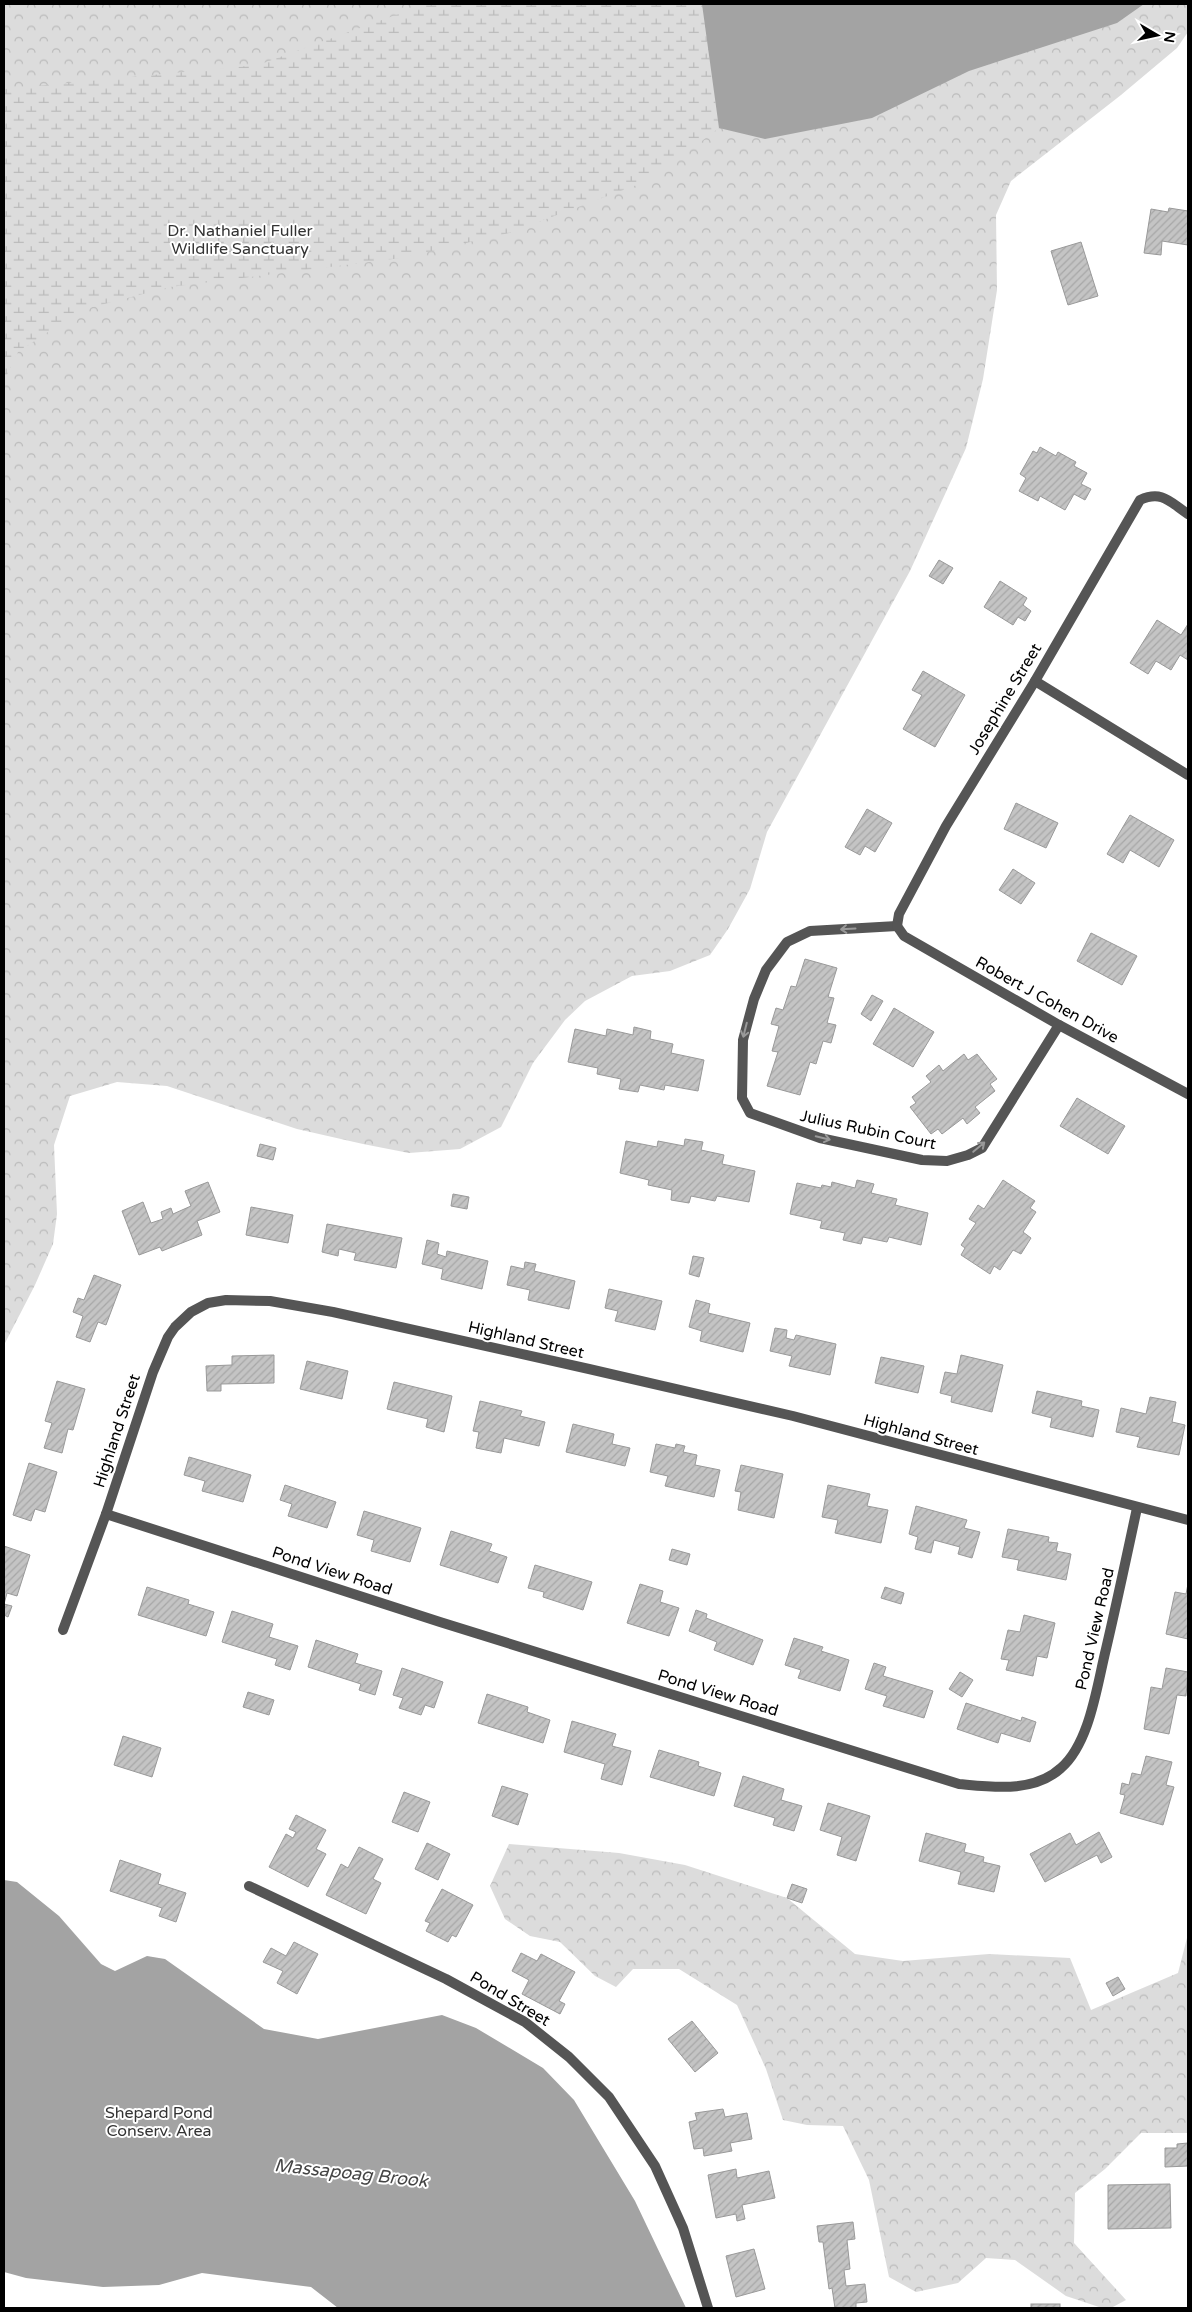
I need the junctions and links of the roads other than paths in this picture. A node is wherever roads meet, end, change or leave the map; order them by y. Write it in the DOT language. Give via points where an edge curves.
graph roads {
  1 [pos="1188,514"];
  2 [pos="1035,681"];
  3 [pos="1188,775"];
  4 [pos="897,926"];
  5 [pos="1059,1026"];
  6 [pos="1188,1094"];
  7 [pos="1137,1508"];
  8 [pos="106,1514"];
  9 [pos="1188,1520"];
  10 [pos="63,1630"];
  11 [pos="249,1886"];
  12 [pos="708,2308"];
  1 -- 2 [label="street, Josephine Street" via="1161,496 1140,500"];
  2 -- 3 [label="street"];
  2 -- 4 [label="street, Josephine Street" via="946,826 899,914"];
  4 -- 5 [label="street, Robert J Cohen Drive" via="904,936"];
  4 -- 5 [label="street, Julius Rubin Court, one-way" via="810,931 787,942 766,970 743,1040 742,1098 750,1113 820,1138 922,1160 947,1161 982,1148"];
  5 -- 6 [label="street, Robert J Cohen Drive"];
  7 -- 8 [label="street, Highland Street" via="764,1409 333,1312 238,1299 216,1301 199,1308 182,1319 168,1337 153,1372"];
  7 -- 8 [label="street, Pond View Road" via="1090,1715 1076,1750 1061,1769 1030,1785 1000,1787 959,1784"];
  7 -- 9 [label="street, Highland Street"];
  8 -- 10 [label="street, Highland Street"];
  11 -- 12 [label="street, Pond Street" via="446,1979 525,2022 570,2057 608,2097 655,2166 683,2228"];
}
